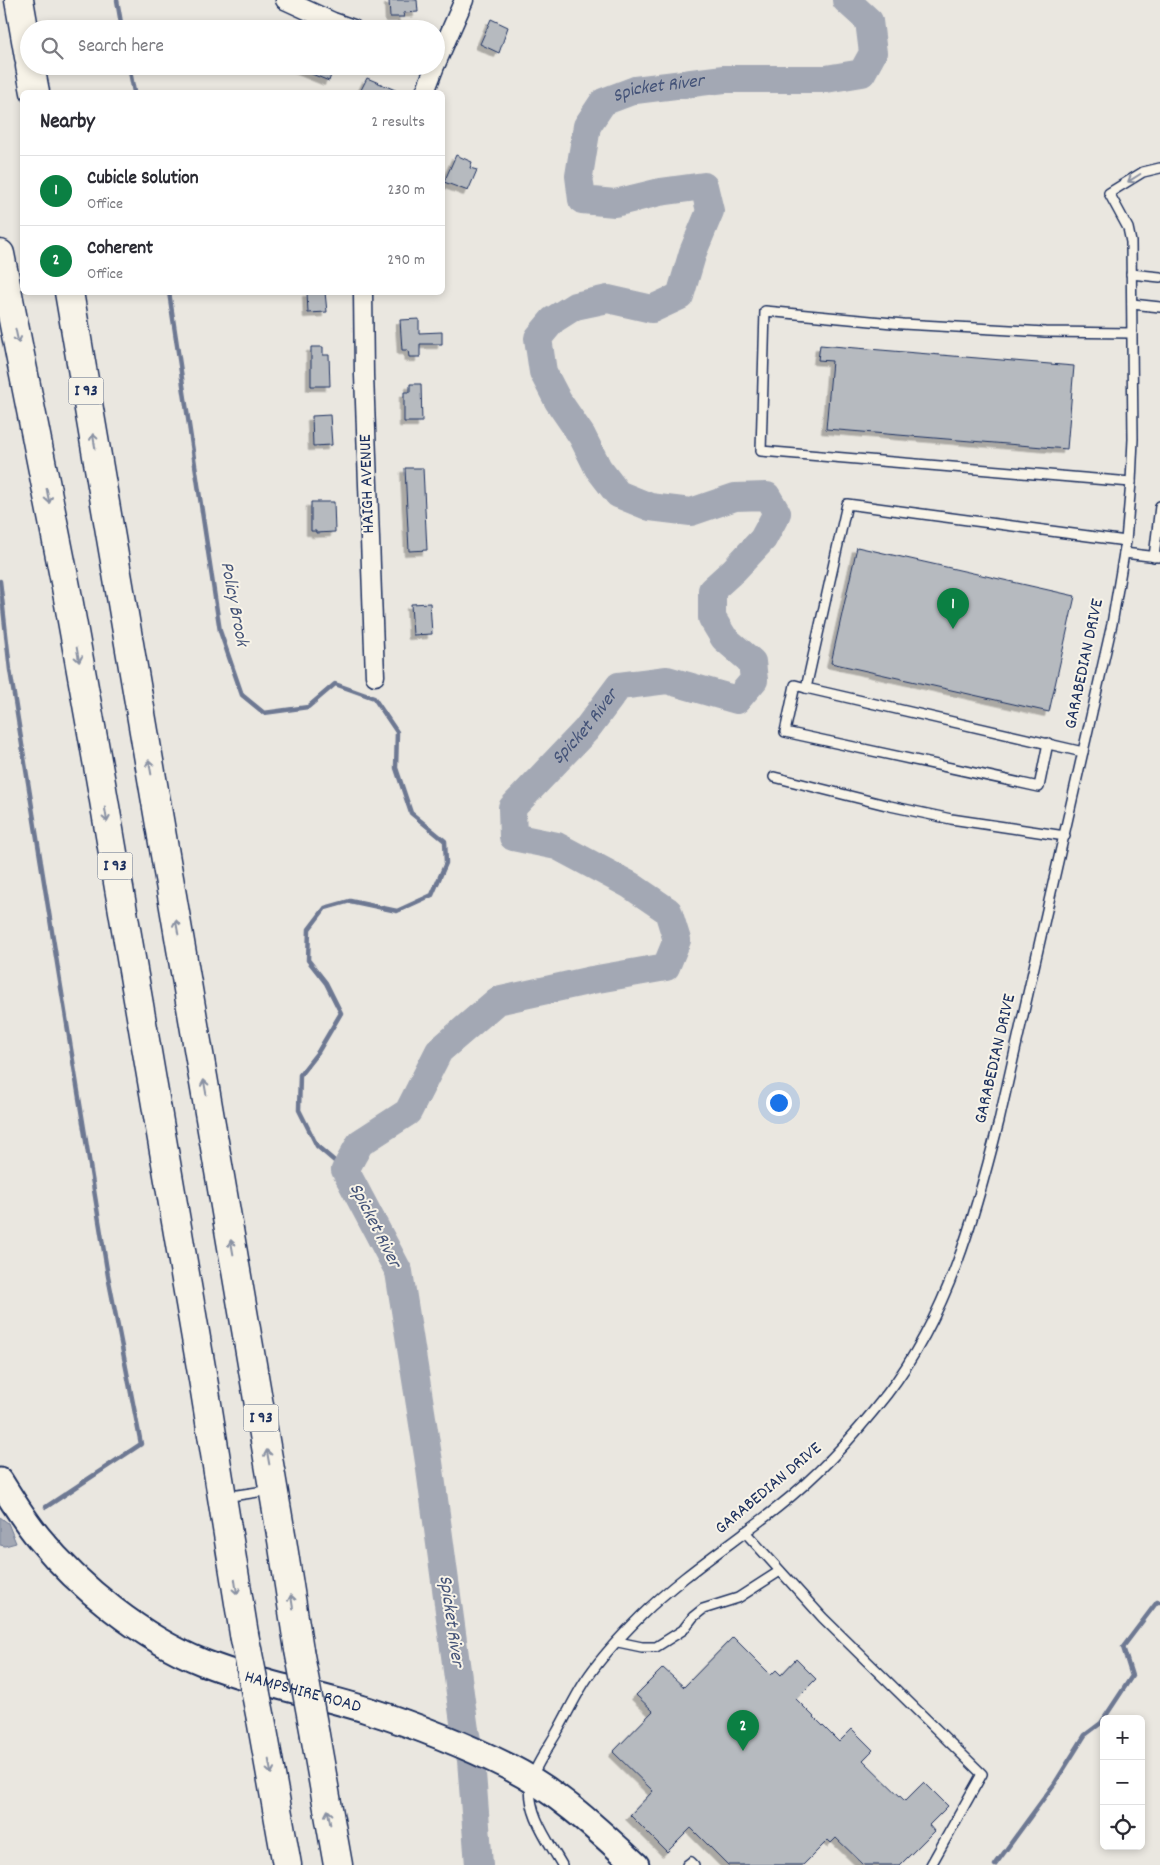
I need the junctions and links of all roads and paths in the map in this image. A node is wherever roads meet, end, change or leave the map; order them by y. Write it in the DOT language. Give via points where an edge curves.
graph roads {
  1 [pos="19,0"];
  2 [pos="464,0"];
  3 [pos="289,1"];
  4 [pos="23,20"];
  5 [pos="329,20"];
  6 [pos="445,42"];
  7 [pos="32,75"];
  8 [pos="431,75"];
  9 [pos="35,90"];
  10 [pos="426,90"];
  11 [pos="1160,168"];
  12 [pos="0,254"];
  13 [pos="1131,274"];
  14 [pos="1160,277"];
  15 [pos="70,295"];
  16 [pos="363,295"];
  17 [pos="1132,304"];
  18 [pos="1160,307"];
  19 [pos="1132,333"];
  20 [pos="1131,482"];
  21 [pos="1160,506"];
  22 [pos="1126,541"];
  23 [pos="1124,553"];
  24 [pos="1157,557"];
  25 [pos="375,676"];
  26 [pos="806,688"];
  27 [pos="1048,743"];
  28 [pos="1083,752"];
  29 [pos="774,777"];
  30 [pos="1064,836"];
  31 [pos="0,1480"];
  32 [pos="273,1490"];
  33 [pos="222,1497"];
  34 [pos="744,1532"];
  35 [pos="780,1571"];
  36 [pos="618,1642"];
  37 [pos="531,1779"];
  38 [pos="287,1865"];
  39 [pos="338,1865"];
  40 [pos="562,1865"];
  41 [pos="636,1865"];
  42 [pos="687,1865"];
  43 [pos="694,1865"];
  44 [pos="931,1865"];
  1 -- 4 [label="highway"];
  2 -- 6 [label="street"];
  3 -- 5 [label="street"];
  7 -- 9 [label="highway"];
  8 -- 10 [label="street"];
  11 -- 13 [label="lane, GARABEDIAN DRIVE, one-way" via="1143,172 1109,193 1128,228"];
  12 -- 33 [label="highway, I 93, one-way" via="66,587"];
  13 -- 14 [label="lane"];
  13 -- 17 [label="lane, GARABEDIAN DRIVE"];
  32 -- 15 [label="highway, I 93, one-way"];
  16 -- 25 [label="street, HAIGH AVENUE"];
  17 -- 18 [label="lane"];
  17 -- 19 [label="lane, GARABEDIAN DRIVE"];
  19 -- 20 [label="lane, GARABEDIAN DRIVE"];
  19 -- 20 [label="lane" via="1035,332 765,311 762,451"];
  20 -- 22 [label="lane, GARABEDIAN DRIVE"];
  21 -- 24 [label="lane"];
  22 -- 23 [label="lane, GARABEDIAN DRIVE"];
  22 -- 26 [label="lane" via="847,504"];
  23 -- 24 [label="lane"];
  23 -- 28 [label="lane, GARABEDIAN DRIVE" via="1112,624"];
  26 -- 27 [label="lane"];
  26 -- 27 [label="lane" via="795,685 785,732 1039,787"];
  27 -- 28 [label="lane"];
  28 -- 30 [label="lane, GARABEDIAN DRIVE"];
  29 -- 30 [label="lane" via="942,817"];
  30 -- 34 [label="lane, GARABEDIAN DRIVE" via="982,1189 947,1288 898,1379 865,1420 819,1472"];
  31 -- 37 [label="street, HAMPSHIRE ROAD" via="39,1538 74,1575 115,1610 173,1648 202,1662 368,1710 452,1742"];
  32 -- 33 [label="lane"];
  39 -- 32 [label="highway, I 93, one-way, bridge"];
  33 -- 38 [label="highway, I 93, one-way, bridge"];
  34 -- 35 [label="lane"];
  34 -- 36 [label="lane, GARABEDIAN DRIVE" via="668,1592"];
  35 -- 36 [label="lane" via="738,1598 703,1609 683,1630 656,1646"];
  35 -- 44 [label="lane" via="823,1618 982,1774"];
  36 -- 37 [label="lane, GARABEDIAN DRIVE" via="584,1682"];
  37 -- 40 [label="lane" via="531,1807"];
  37 -- 41 [label="street, HAMPSHIRE ROAD" via="572,1808"];
  42 -- 43 [label="lane" via="691,1862"];
}
